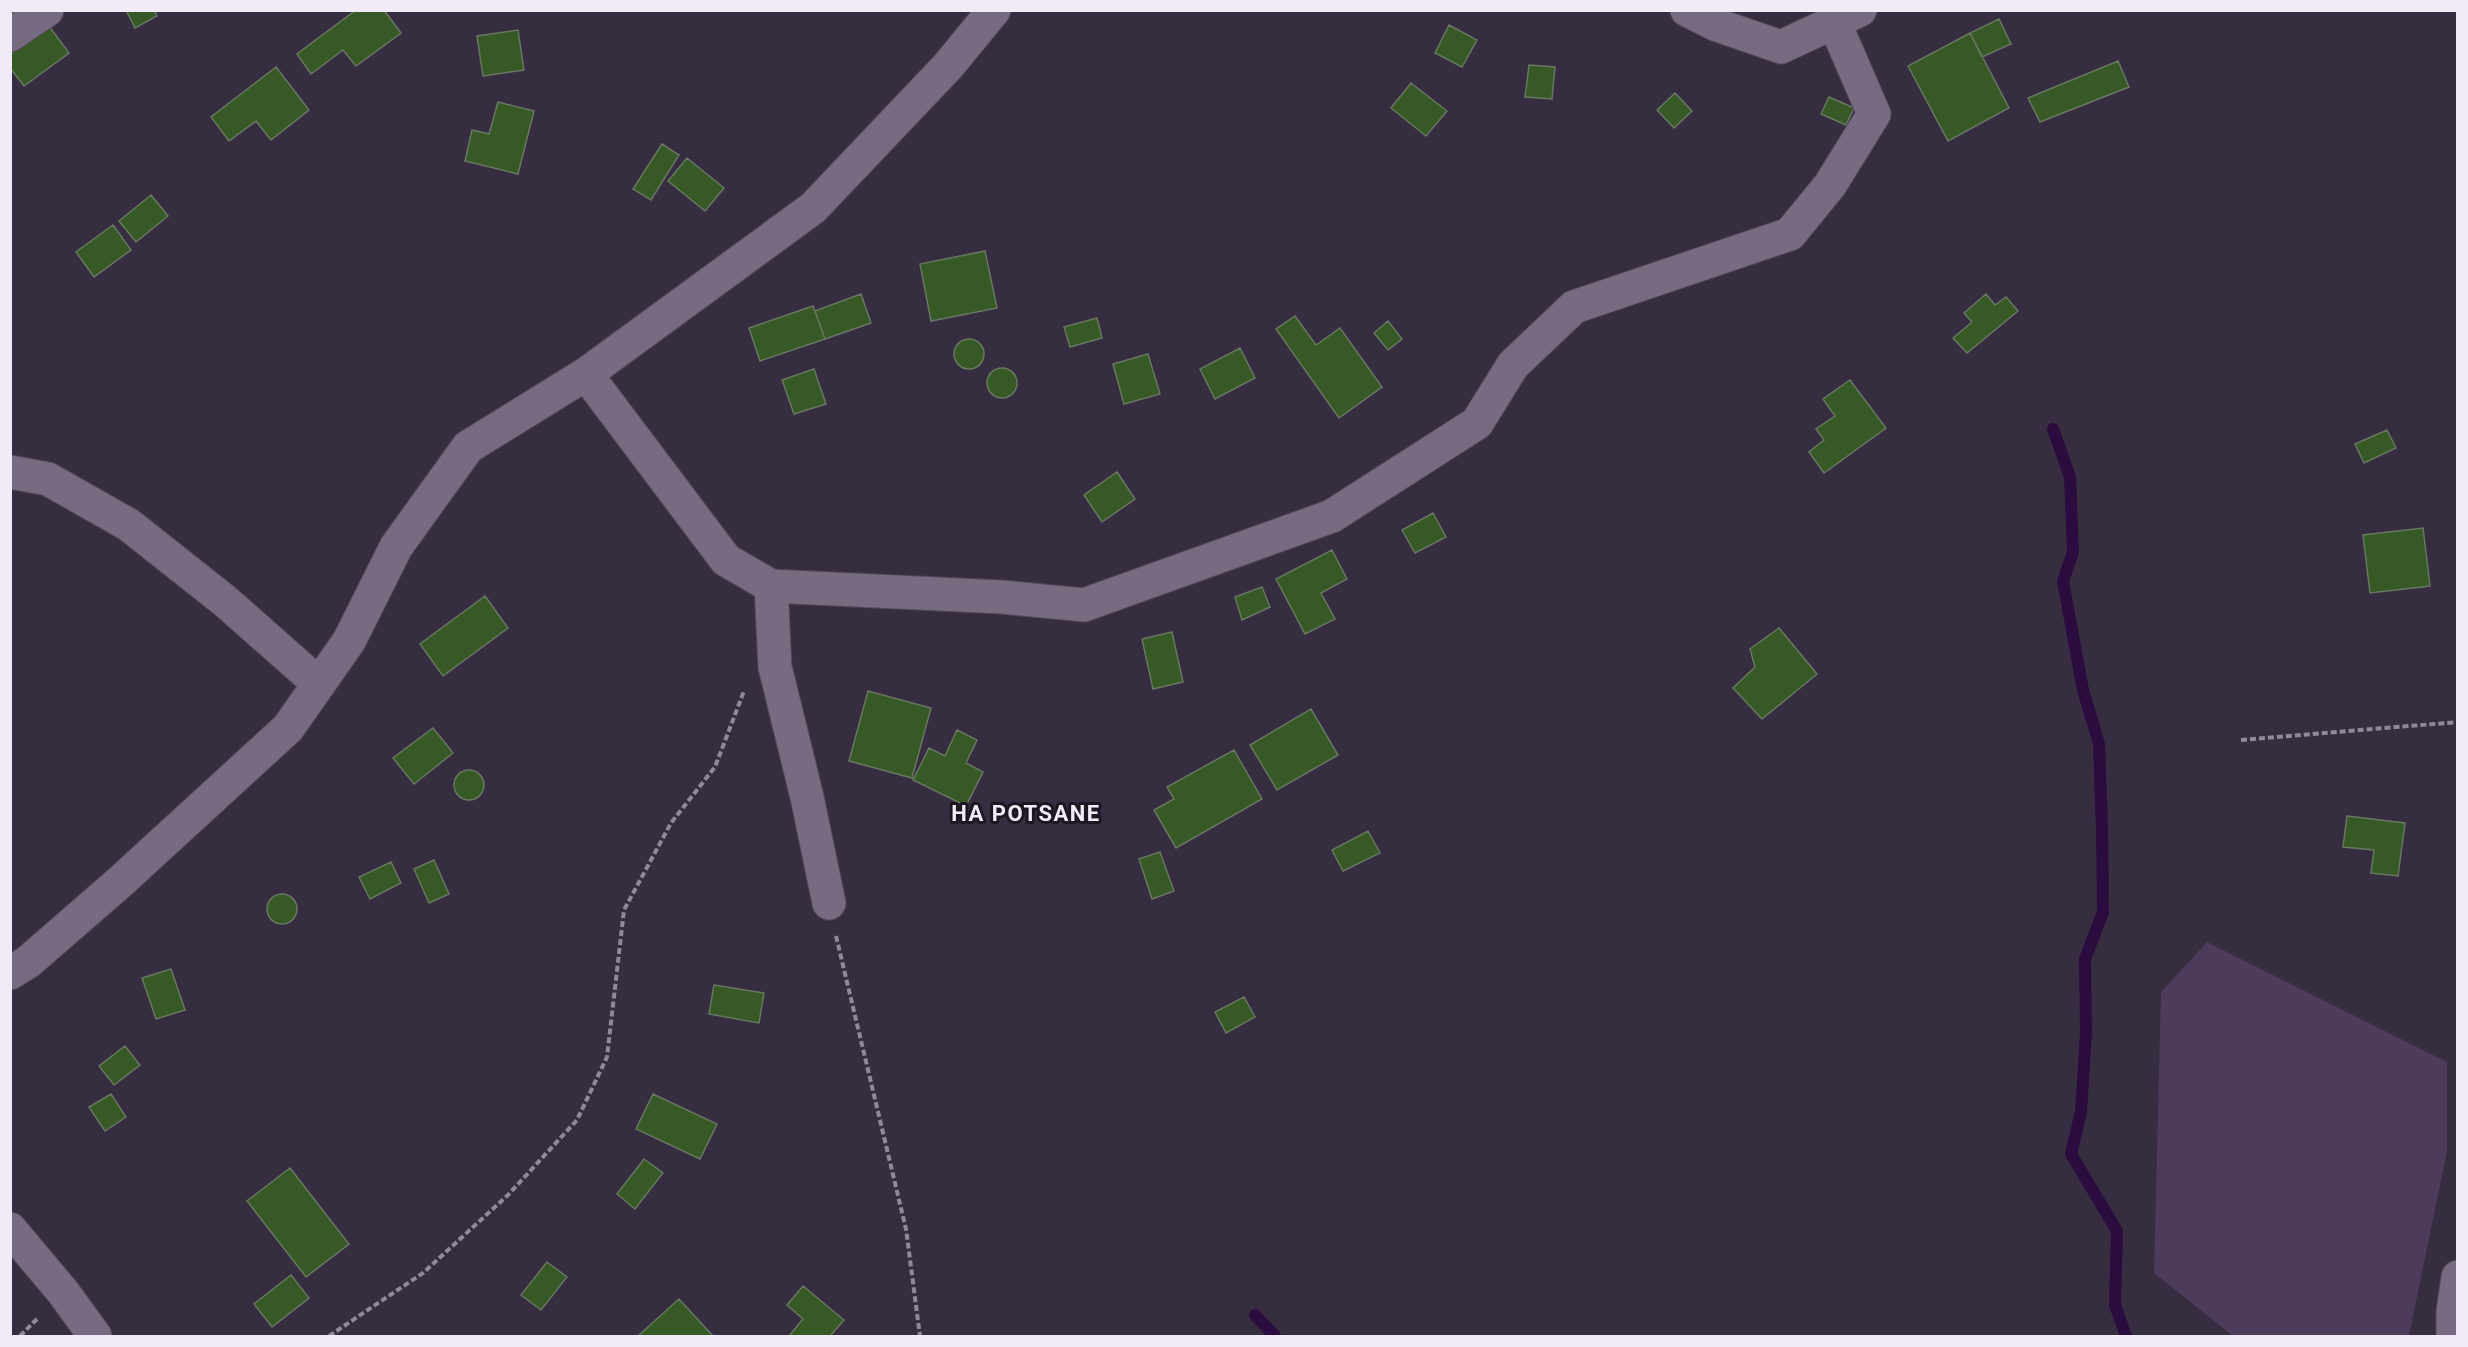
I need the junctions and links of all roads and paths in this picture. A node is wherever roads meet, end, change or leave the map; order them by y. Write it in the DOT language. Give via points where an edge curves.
graph roads {
  1 [pos="47,10"];
  2 [pos="994,10"];
  3 [pos="1687,10"];
  4 [pos="1847,17"];
  5 [pos="10,35"];
  6 [pos="586,374"];
  7 [pos="10,472"];
  8 [pos="771,586"];
  9 [pos="775,667"];
  10 [pos="319,684"];
  11 [pos="2457,722"];
  12 [pos="2241,741"];
  13 [pos="829,903"];
  14 [pos="10,974"];
  15 [pos="10,1229"];
  16 [pos="2457,1277"];
  17 [pos="95,1336"];
  18 [pos="329,1336"];
  19 [pos="920,1336"];
  20 [pos="2453,1336"];
  1 -- 5 [label="street"];
  2 -- 6 [label="street" via="948,66 813,208"];
  3 -- 4 [label="street" via="1781,47"];
  4 -- 8 [label="street" via="1874,114 1830,185 1790,234 1574,307 1513,365 1477,423 1332,516 1084,605 1002,597"];
  6 -- 8 [label="street" via="726,560"];
  6 -- 10 [label="street" via="468,447 396,547 349,640"];
  7 -- 10 [label="street" via="48,479 129,525 225,601"];
  8 -- 9 [label="street"];
  9 -- 13 [label="street"];
  9 -- 18 [label="path" via="742,693 714,767 671,822 624,910 607,1058 577,1120 508,1195 423,1273"];
  10 -- 14 [label="street" via="288,728 112,889"];
  11 -- 12 [label="path"];
  13 -- 19 [label="path" via="906,1229"];
  15 -- 17 [label="street"];
  16 -- 20 [label="street"];
}
